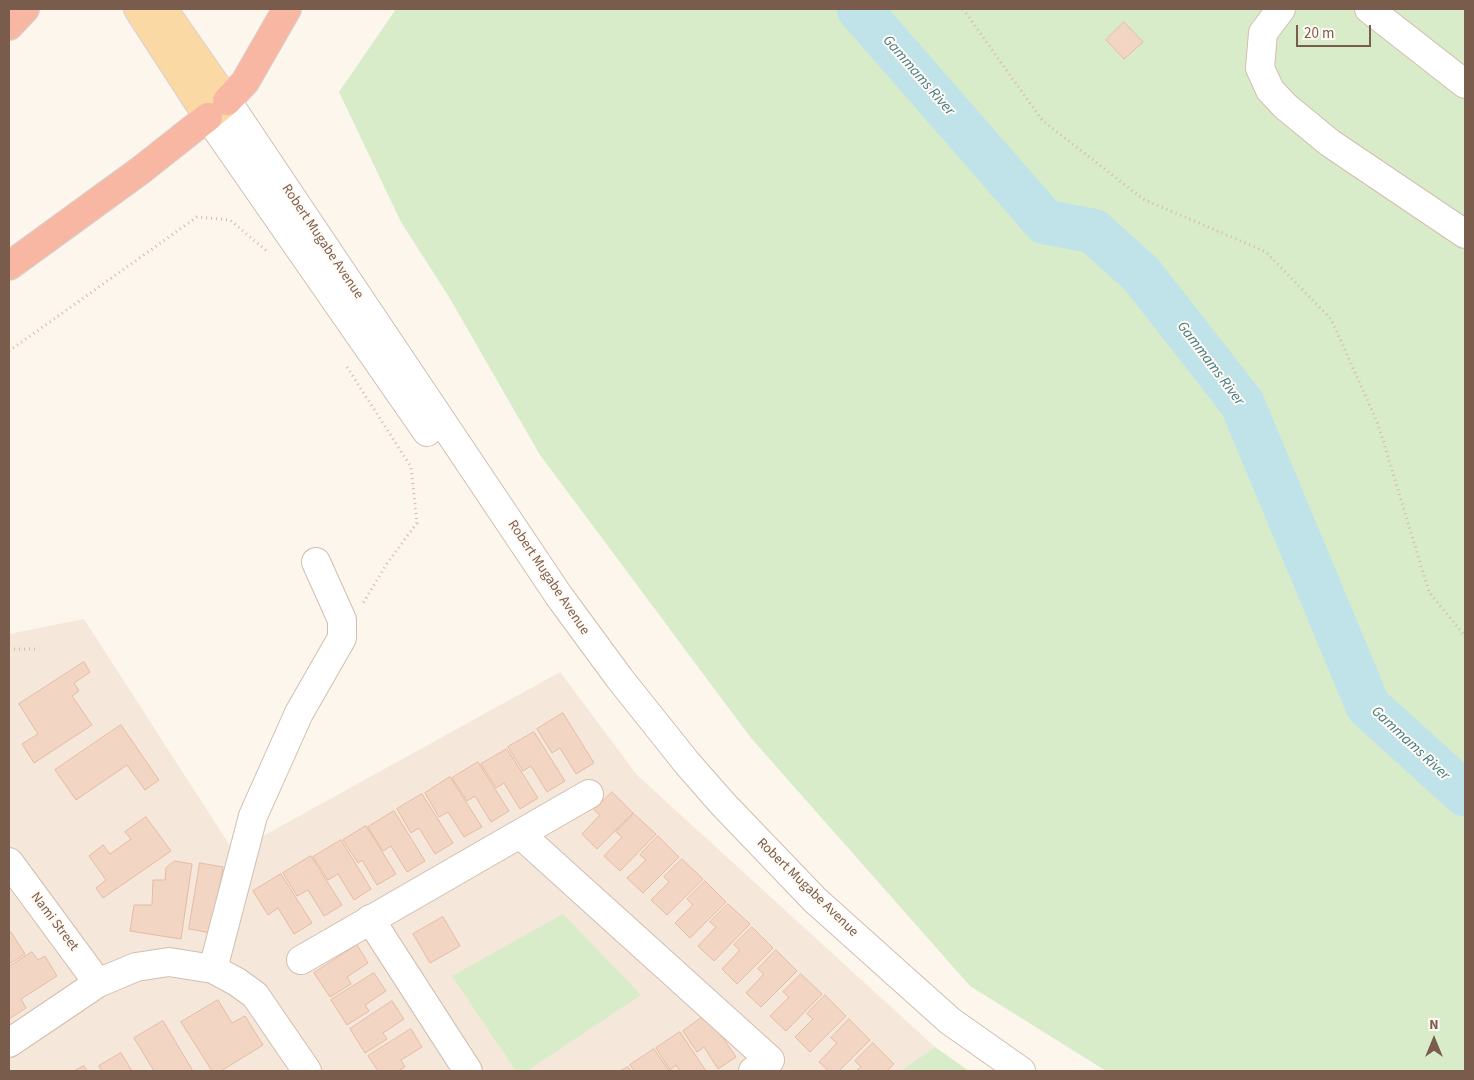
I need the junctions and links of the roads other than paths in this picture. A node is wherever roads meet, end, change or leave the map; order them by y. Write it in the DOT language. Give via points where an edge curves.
graph roads {
  1 [pos="25,9"];
  2 [pos="138,9"];
  3 [pos="287,9"];
  4 [pos="1281,9"];
  5 [pos="1369,9"];
  6 [pos="9,26"];
  7 [pos="166,26"];
  8 [pos="1465,84"];
  9 [pos="217,109"];
  10 [pos="1465,234"];
  11 [pos="9,266"];
  12 [pos="316,562"];
  13 [pos="589,794"];
  14 [pos="520,834"];
  15 [pos="9,862"];
  16 [pos="370,920"];
  17 [pos="300,960"];
  18 [pos="213,969"];
  19 [pos="98,983"];
  20 [pos="9,1043"];
  21 [pos="307,1071"];
  22 [pos="468,1071"];
  23 [pos="754,1071"];
  24 [pos="994,1071"];
  25 [pos="1021,1071"];
  1 -- 6 [label="highway"];
  2 -- 7 [label="main road, Robert Mugabe Avenue"];
  3 -- 9 [label="highway" via="244,82"];
  4 -- 10 [label="street" via="1263,33 1260,68 1270,90 1330,143"];
  5 -- 8 [label="street"];
  7 -- 9 [label="main road, Robert Mugabe Avenue"];
  9 -- 11 [label="highway" via="141,170"];
  9 -- 24 [label="street, Robert Mugabe Avenue" via="569,635 644,734 805,910 952,1040"];
  9 -- 25 [label="street, Robert Mugabe Avenue" via="559,596 687,763 815,900 950,1021"];
  12 -- 18 [label="street" via="342,620 342,638 299,713 253,816"];
  13 -- 14 [label="street"];
  14 -- 16 [label="street"];
  14 -- 23 [label="street" via="770,1060"];
  15 -- 19 [label="street, Nami Street"];
  16 -- 17 [label="street"];
  16 -- 22 [label="street"];
  18 -- 19 [label="street" via="169,962 136,967"];
  18 -- 21 [label="street" via="255,995"];
  19 -- 20 [label="street"];
}
